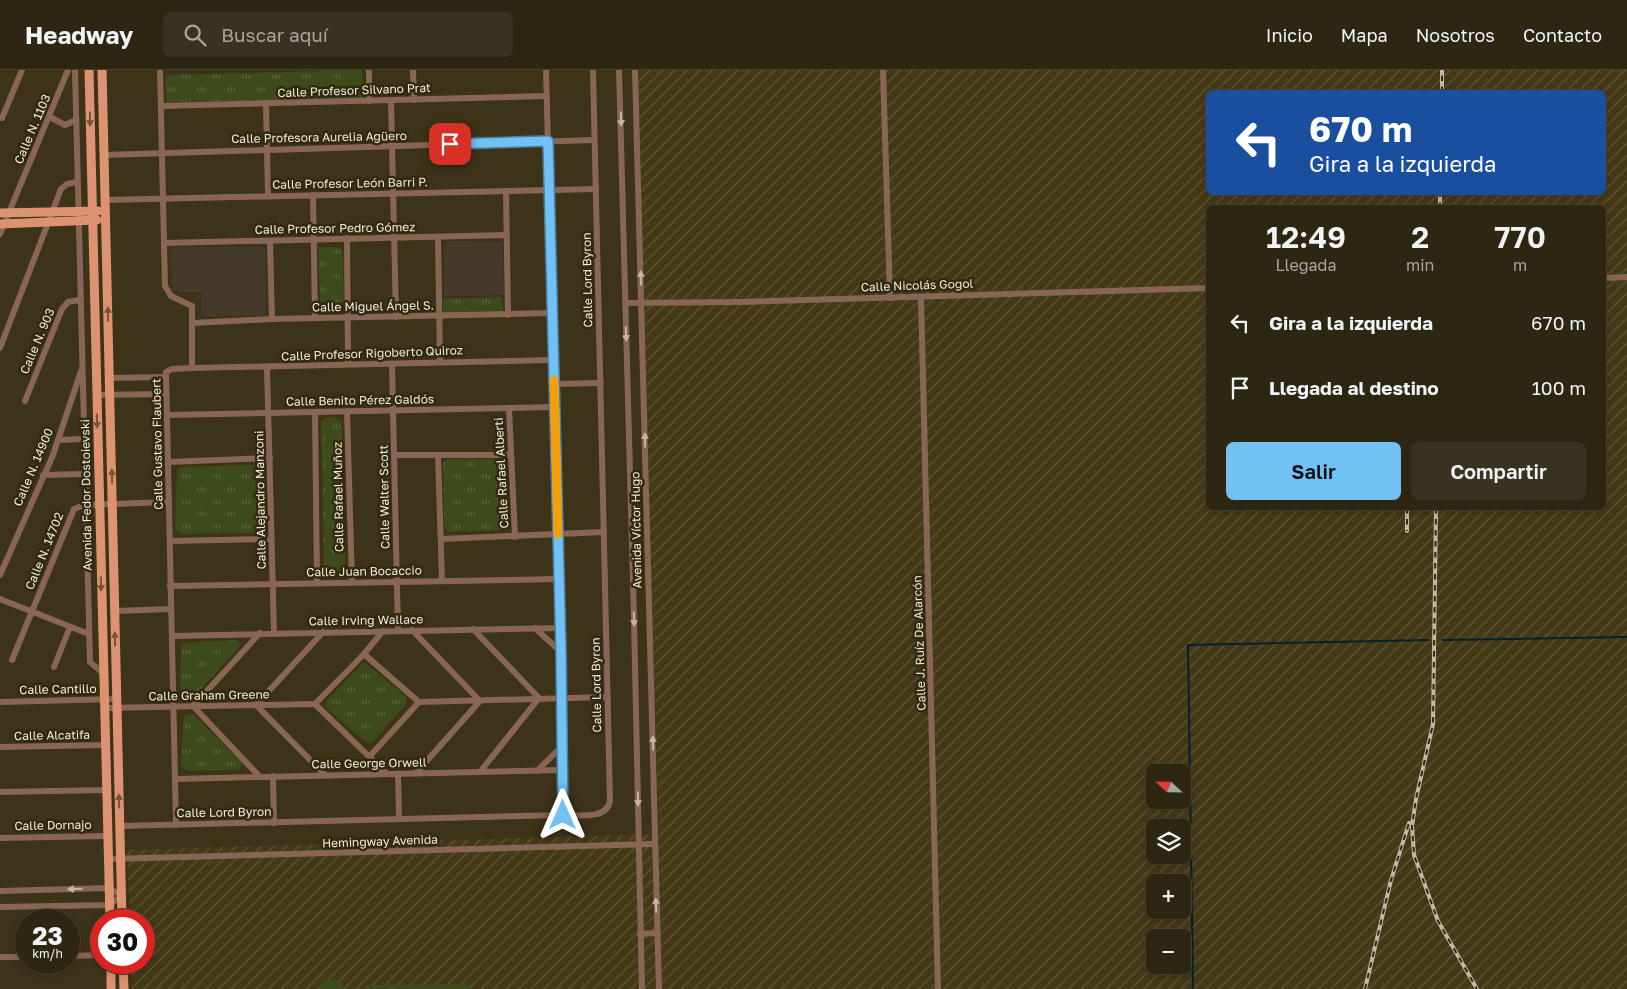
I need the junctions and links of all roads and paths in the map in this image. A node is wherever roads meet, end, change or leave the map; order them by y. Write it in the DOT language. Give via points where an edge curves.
graph roads {
  1 [pos="22,70"];
  2 [pos="68,70"];
  3 [pos="75,70"];
  4 [pos="89,70"];
  5 [pos="102,70"];
  6 [pos="160,70"];
  7 [pos="369,70"];
  8 [pos="413,70"];
  9 [pos="546,70"];
  10 [pos="593,70"];
  11 [pos="619,70"];
  12 [pos="635,70"];
  13 [pos="883,70"];
  14 [pos="547,96"];
  15 [pos="414,100"];
  16 [pos="369,101"];
  17 [pos="391,101"];
  18 [pos="266,104"];
  19 [pos="161,106"];
  20 [pos="50,117"];
  21 [pos="2,118"];
  22 [pos="76,120"];
  23 [pos="594,140"];
  24 [pos="548,141"];
  25 [pos="392,146"];
  26 [pos="267,149"];
  27 [pos="162,152"];
  28 [pos="104,154"];
  29 [pos="77,182"];
  30 [pos="596,189"];
  31 [pos="549,190"];
  32 [pos="506,191"];
  33 [pos="393,194"];
  34 [pos="313,195"];
  35 [pos="268,196"];
  36 [pos="163,198"];
  37 [pos="105,200"];
  38 [pos="54,211"];
  39 [pos="78,212"];
  40 [pos="4,213"];
  41 [pos="106,215"];
  42 [pos="92,216"];
  43 [pos="78,222"];
  44 [pos="50,223"];
  45 [pos="2,224"];
  46 [pos="0,234"];
  47 [pos="506,236"];
  48 [pos="394,237"];
  49 [pos="438,237"];
  50 [pos="347,238"];
  51 [pos="314,239"];
  52 [pos="270,240"];
  53 [pos="164,243"];
  54 [pos="1627,277"];
  55 [pos="1606,278"];
  56 [pos="1206,288"];
  57 [pos="921,296"];
  58 [pos="890,298"];
  59 [pos="79,300"];
  60 [pos="626,303"];
  61 [pos="642,304"];
  62 [pos="552,313"];
  63 [pos="508,315"];
  64 [pos="439,316"];
  65 [pos="396,317"];
  66 [pos="315,318"];
  67 [pos="348,318"];
  68 [pos="272,319"];
  69 [pos="193,323"];
  70 [pos="0,348"];
  71 [pos="553,360"];
  72 [pos="440,362"];
  73 [pos="348,363"];
  74 [pos="392,364"];
  75 [pos="83,367"];
  76 [pos="192,368"];
  77 [pos="267,368"];
  78 [pos="166,377"];
  79 [pos="109,378"];
  80 [pos="601,383"];
  81 [pos="554,384"];
  82 [pos="110,394"];
  83 [pos="166,394"];
  84 [pos="96,395"];
  85 [pos="25,401"];
  86 [pos="554,407"];
  87 [pos="508,408"];
  88 [pos="393,410"];
  89 [pos="347,411"];
  90 [pos="315,412"];
  91 [pos="270,413"];
  92 [pos="167,415"];
  93 [pos="83,439"];
  94 [pos="58,440"];
  95 [pos="394,455"];
  96 [pos="438,455"];
  97 [pos="510,455"];
  98 [pos="270,458"];
  99 [pos="168,462"];
  100 [pos="84,474"];
  101 [pos="44,475"];
  102 [pos="169,502"];
  103 [pos="84,505"];
  104 [pos="99,505"];
  105 [pos="112,505"];
  106 [pos="604,532"];
  107 [pos="558,535"];
  108 [pos="515,536"];
  109 [pos="271,539"];
  110 [pos="441,540"];
  111 [pos="170,541"];
  112 [pos="0,575"];
  113 [pos="559,579"];
  114 [pos="442,581"];
  115 [pos="352,582"];
  116 [pos="397,582"];
  117 [pos="317,583"];
  118 [pos="170,586"];
  119 [pos="272,586"];
  120 [pos="0,599"];
  121 [pos="171,609"];
  122 [pos="115,611"];
  123 [pos="32,612"];
  124 [pos="70,627"];
  125 [pos="535,628"];
  126 [pos="561,628"];
  127 [pos="473,629"];
  128 [pos="412,630"];
  129 [pos="383,631"];
  130 [pos="398,631"];
  131 [pos="323,632"];
  132 [pos="260,633"];
  133 [pos="274,633"];
  134 [pos="89,634"];
  135 [pos="172,636"];
  136 [pos="561,652"];
  137 [pos="364,654"];
  138 [pos="12,660"];
  139 [pos="54,667"];
  140 [pos="103,673"];
  141 [pos="608,697"];
  142 [pos="539,698"];
  143 [pos="562,698"];
  144 [pos="480,701"];
  145 [pos="0,702"];
  146 [pos="419,702"];
  147 [pos="104,703"];
  148 [pos="117,703"];
  149 [pos="315,704"];
  150 [pos="256,705"];
  151 [pos="173,706"];
  152 [pos="193,706"];
  153 [pos="105,745"];
  154 [pos="562,746"];
  155 [pos="0,747"];
  156 [pos="370,756"];
  157 [pos="563,770"];
  158 [pos="537,771"];
  159 [pos="480,772"];
  160 [pos="416,773"];
  161 [pos="387,774"];
  162 [pos="398,774"];
  163 [pos="324,775"];
  164 [pos="260,776"];
  165 [pos="274,776"];
  166 [pos="175,779"];
  167 [pos="106,790"];
  168 [pos="0,792"];
  169 [pos="563,815"];
  170 [pos="399,818"];
  171 [pos="274,823"];
  172 [pos="176,825"];
  173 [pos="120,826"];
  174 [pos="107,836"];
  175 [pos="0,838"];
  176 [pos="639,844"];
  177 [pos="653,844"];
  178 [pos="121,858"];
  179 [pos="108,859"];
  180 [pos="109,888"];
  181 [pos="0,891"];
  182 [pos="122,896"];
  183 [pos="109,905"];
  184 [pos="0,907"];
  185 [pos="109,909"];
  186 [pos="122,909"];
  187 [pos="657,933"];
  188 [pos="640,934"];
  189 [pos="0,957"];
  190 [pos="15,957"];
  191 [pos="111,974"];
  192 [pos="123,974"];
  193 [pos="112,989"];
  194 [pos="124,989"];
  195 [pos="642,989"];
  196 [pos="659,989"];
  197 [pos="938,989"];
  1 -- 21 [label="street"];
  2 -- 20 [label="street, Calle N. 1103"];
  3 -- 22 [label="street"];
  4 -- 42 [label="main road, Avenida Fedor Dostoievski, one-way"];
  5 -- 28 [label="main road, Avenida Fedor Dostoievski"];
  6 -- 19 [label="street"];
  7 -- 16 [label="street"];
  8 -- 15 [label="street"];
  9 -- 14 [label="street"];
  10 -- 23 [label="street, Calle Lord Byron"];
  11 -- 60 [label="street, Avenida Víctor Hugo, one-way"];
  61 -- 12 [label="street, Avenida Víctor Hugo, one-way"];
  13 -- 58 [label="street"];
  14 -- 15 [label="street, Calle Profesor Silvano Prat"];
  14 -- 24 [label="street"];
  15 -- 17 [label="street, Calle Profesor Silvano Prat"];
  16 -- 17 [label="street, Calle Profesor Silvano Prat"];
  16 -- 18 [label="street, Calle Profesor Silvano Prat"];
  17 -- 25 [label="street"];
  18 -- 19 [label="street, Calle Profesor Silvano Prat"];
  18 -- 26 [label="street"];
  19 -- 27 [label="street"];
  20 -- 22 [label="street" via="64,125"];
  20 -- 40 [label="street, Calle N. 1103"];
  22 -- 29 [label="street"];
  23 -- 24 [label="street, Calle Profesora Aurelia Agüero"];
  23 -- 30 [label="street, Calle Lord Byron"];
  24 -- 25 [label="street, Calle Profesora Aurelia Agüero"];
  24 -- 31 [label="street"];
  25 -- 26 [label="street, Calle Profesora Aurelia Agüero"];
  25 -- 33 [label="street"];
  26 -- 27 [label="street, Calle Profesora Aurelia Agüero"];
  26 -- 35 [label="street"];
  27 -- 28 [label="street, Calle Profesora Aurelia Agüero"];
  27 -- 36 [label="street"];
  28 -- 37 [label="main road, Avenida Fedor Dostoievski"];
  29 -- 38 [label="street" via="61,189"];
  29 -- 39 [label="street"];
  30 -- 31 [label="street, Calle Profesor León Barri P."];
  30 -- 80 [label="street, Calle Lord Byron"];
  31 -- 32 [label="street, Calle Profesor León Barri P."];
  31 -- 62 [label="street"];
  32 -- 33 [label="street, Calle Profesor León Barri P."];
  32 -- 47 [label="street"];
  33 -- 34 [label="street, Calle Profesor León Barri P."];
  33 -- 48 [label="street"];
  34 -- 35 [label="street, Calle Profesor León Barri P."];
  34 -- 51 [label="street"];
  35 -- 36 [label="street, Calle Profesor León Barri P."];
  36 -- 37 [label="street, Calle Profesor León Barri P."];
  36 -- 53 [label="street"];
  37 -- 41 [label="main road, Avenida Fedor Dostoievski"];
  38 -- 39 [label="main road"];
  38 -- 40 [label="main road"];
  38 -- 44 [label="street"];
  39 -- 42 [label="main road"];
  39 -- 43 [label="street"];
  40 -- 45 [label="street, Calle N. 1103"];
  41 -- 42 [label="main road"];
  79 -- 41 [label="main road, Avenida Fedor Dostoievski, one-way"];
  42 -- 43 [label="main road"];
  42 -- 84 [label="main road, Avenida Fedor Dostoievski"];
  43 -- 44 [label="main road"];
  43 -- 59 [label="street"];
  44 -- 45 [label="main road"];
  44 -- 70 [label="street"];
  45 -- 46 [label="street, Calle N. 1103"];
  47 -- 49 [label="street, Calle Profesor Pedro Gómez"];
  47 -- 63 [label="street"];
  48 -- 49 [label="street, Calle Profesor Pedro Gómez"];
  48 -- 50 [label="street, Calle Profesor Pedro Gómez"];
  48 -- 65 [label="street"];
  49 -- 64 [label="street"];
  50 -- 51 [label="street, Calle Profesor Pedro Gómez"];
  50 -- 67 [label="street"];
  51 -- 52 [label="street, Calle Profesor Pedro Gómez"];
  51 -- 66 [label="street"];
  52 -- 53 [label="street, Calle Profesor Pedro Gómez"];
  52 -- 68 [label="street"];
  53 -- 69 [label="street" via="167,293 192,306"];
  54 -- 55 [label="street"];
  56 -- 57 [label="street, Calle Nicolás Gogol"];
  57 -- 58 [label="street, Calle Nicolás Gogol"];
  57 -- 197 [label="street, Calle J. Ruíz De Alarcón"];
  58 -- 61 [label="street, Calle Nicolás Gogol"];
  59 -- 75 [label="street"];
  59 -- 85 [label="street, Calle N. 903" via="68,302 62,309"];
  60 -- 61 [label="street, Calle Nicolás Gogol"];
  60 -- 176 [label="street, Avenida Víctor Hugo, one-way"];
  177 -- 61 [label="street, Avenida Víctor Hugo, one-way"];
  62 -- 63 [label="street, Calle Miguel Ángel S."];
  62 -- 71 [label="street"];
  63 -- 64 [label="street, Calle Miguel Ángel S."];
  64 -- 65 [label="street, Calle Miguel Ángel S."];
  64 -- 72 [label="street"];
  65 -- 67 [label="street, Calle Miguel Ángel S."];
  66 -- 67 [label="street, Calle Miguel Ángel S."];
  66 -- 68 [label="street, Calle Miguel Ángel S."];
  67 -- 73 [label="street"];
  68 -- 69 [label="street, Calle Miguel Ángel S."];
  69 -- 76 [label="street"];
  71 -- 72 [label="street, Calle Profesor Rigoberto Quiroz"];
  71 -- 81 [label="street"];
  72 -- 74 [label="street, Calle Profesor Rigoberto Quiroz"];
  73 -- 74 [label="street, Calle Profesor Rigoberto Quiroz"];
  73 -- 77 [label="street, Calle Profesor Rigoberto Quiroz"];
  74 -- 88 [label="street, Calle Walter Scott"];
  75 -- 93 [label="street"];
  75 -- 94 [label="street, Calle N. 14900"];
  76 -- 77 [label="street, Calle Profesor Rigoberto Quiroz"];
  76 -- 78 [label="street, Calle Gustavo Flaubert" via="169,370"];
  77 -- 91 [label="street, Calle Alejandro Manzoni"];
  78 -- 79 [label="street"];
  78 -- 83 [label="street, Calle Gustavo Flaubert"];
  79 -- 82 [label="main road, Avenida Fedor Dostoievski"];
  80 -- 81 [label="street"];
  80 -- 106 [label="street, Calle Lord Byron"];
  81 -- 86 [label="street"];
  82 -- 83 [label="street"];
  82 -- 84 [label="street"];
  105 -- 82 [label="main road, Avenida Fedor Dostoievski, one-way"];
  83 -- 92 [label="street, Calle Gustavo Flaubert"];
  84 -- 104 [label="main road, Avenida Fedor Dostoievski, one-way"];
  86 -- 87 [label="street, Calle Benito Pérez Galdós"];
  86 -- 107 [label="street"];
  87 -- 88 [label="street, Calle Benito Pérez Galdós"];
  87 -- 97 [label="street, Calle Rafael Alberti"];
  88 -- 89 [label="street, Calle Benito Pérez Galdós"];
  88 -- 95 [label="street, Calle Walter Scott"];
  89 -- 90 [label="street, Calle Benito Pérez Galdós"];
  89 -- 115 [label="street, Calle Rafael Muñoz"];
  90 -- 91 [label="street, Calle Benito Pérez Galdós"];
  90 -- 117 [label="street"];
  91 -- 92 [label="street, Calle Benito Pérez Galdós"];
  91 -- 98 [label="street, Calle Alejandro Manzoni"];
  92 -- 99 [label="street, Calle Gustavo Flaubert"];
  93 -- 94 [label="street"];
  93 -- 100 [label="street"];
  94 -- 101 [label="street, Calle N. 14900"];
  95 -- 96 [label="street"];
  95 -- 116 [label="street, Calle Walter Scott"];
  96 -- 97 [label="street"];
  96 -- 110 [label="street"];
  97 -- 108 [label="street, Calle Rafael Alberti"];
  98 -- 99 [label="street"];
  98 -- 109 [label="street, Calle Alejandro Manzoni"];
  99 -- 102 [label="street, Calle Gustavo Flaubert"];
  100 -- 101 [label="street"];
  100 -- 103 [label="street"];
  101 -- 112 [label="street, Calle N. 14900"];
  102 -- 105 [label="street"];
  102 -- 111 [label="street, Calle Gustavo Flaubert"];
  103 -- 104 [label="street"];
  103 -- 123 [label="street, Calle N. 14702" via="77,506 70,515"];
  103 -- 134 [label="street"];
  104 -- 105 [label="street"];
  104 -- 140 [label="main road, Avenida Fedor Dostoievski, one-way"];
  105 -- 122 [label="main road, Avenida Fedor Dostoievski"];
  106 -- 107 [label="street"];
  106 -- 141 [label="street, Calle Lord Byron"];
  107 -- 108 [label="street"];
  107 -- 113 [label="street"];
  108 -- 110 [label="street"];
  109 -- 111 [label="street"];
  109 -- 119 [label="street, Calle Alejandro Manzoni"];
  110 -- 114 [label="street"];
  111 -- 118 [label="street, Calle Gustavo Flaubert"];
  113 -- 114 [label="street, Calle Juan Bocaccio"];
  113 -- 126 [label="street"];
  114 -- 116 [label="street, Calle Juan Bocaccio"];
  115 -- 116 [label="street, Calle Juan Bocaccio"];
  115 -- 117 [label="street, Calle Juan Bocaccio"];
  116 -- 130 [label="street, Calle Walter Scott"];
  117 -- 119 [label="street, Calle Juan Bocaccio"];
  118 -- 119 [label="street, Calle Juan Bocaccio"];
  118 -- 121 [label="street, Calle Gustavo Flaubert"];
  119 -- 133 [label="street, Calle Alejandro Manzoni"];
  120 -- 123 [label="street"];
  121 -- 122 [label="street"];
  121 -- 135 [label="street, Calle Gustavo Flaubert"];
  148 -- 122 [label="main road, Avenida Fedor Dostoievski, one-way"];
  123 -- 124 [label="street"];
  123 -- 138 [label="street, Calle N. 14702"];
  124 -- 134 [label="street"];
  124 -- 139 [label="street"];
  125 -- 126 [label="street, Calle Irving Wallace"];
  125 -- 127 [label="street, Calle Irving Wallace"];
  125 -- 136 [label="street"];
  126 -- 136 [label="street"];
  127 -- 128 [label="street, Calle Irving Wallace"];
  127 -- 142 [label="street"];
  128 -- 130 [label="street, Calle Irving Wallace"];
  128 -- 144 [label="street"];
  129 -- 130 [label="street, Calle Irving Wallace"];
  129 -- 131 [label="street, Calle Irving Wallace"];
  129 -- 137 [label="street"];
  131 -- 133 [label="street, Calle Irving Wallace"];
  131 -- 150 [label="street"];
  132 -- 133 [label="street, Calle Irving Wallace"];
  132 -- 135 [label="street, Calle Irving Wallace"];
  132 -- 152 [label="street"];
  134 -- 140 [label="street" via="90,662"];
  135 -- 151 [label="street, Calle Gustavo Flaubert"];
  136 -- 143 [label="street"];
  137 -- 146 [label="street"];
  137 -- 149 [label="street"];
  140 -- 147 [label="main road, Avenida Fedor Dostoievski"];
  141 -- 143 [label="street"];
  141 -- 169 [label="street, Calle Lord Byron" via="610,805 601,813"];
  142 -- 143 [label="street"];
  142 -- 144 [label="street"];
  142 -- 159 [label="street"];
  143 -- 154 [label="street"];
  144 -- 146 [label="street"];
  144 -- 160 [label="street"];
  145 -- 147 [label="street, Calle Cantillo"];
  146 -- 156 [label="street"];
  147 -- 148 [label="street, Calle Graham Greene"];
  147 -- 153 [label="main road, Avenida Fedor Dostoievski"];
  148 -- 151 [label="street, Calle Graham Greene"];
  173 -- 148 [label="main road, Avenida Fedor Dostoievski, one-way"];
  149 -- 150 [label="street, Calle Graham Greene"];
  149 -- 156 [label="street"];
  150 -- 152 [label="street, Calle Graham Greene"];
  150 -- 163 [label="street"];
  151 -- 152 [label="street, Calle Graham Greene"];
  151 -- 166 [label="street, Calle Gustavo Flaubert"];
  152 -- 164 [label="street"];
  153 -- 155 [label="street, Calle Alcatifa"];
  153 -- 167 [label="main road, Avenida Fedor Dostoievski"];
  154 -- 157 [label="street"];
  154 -- 158 [label="street"];
  156 -- 161 [label="street"];
  157 -- 158 [label="street, Calle George Orwell"];
  157 -- 169 [label="street"];
  158 -- 159 [label="street, Calle George Orwell"];
  159 -- 160 [label="street, Calle George Orwell"];
  160 -- 162 [label="street, Calle George Orwell"];
  161 -- 162 [label="street, Calle George Orwell"];
  161 -- 163 [label="street, Calle George Orwell"];
  162 -- 170 [label="street"];
  163 -- 165 [label="street, Calle George Orwell"];
  164 -- 165 [label="street, Calle George Orwell"];
  164 -- 166 [label="street, Calle George Orwell"];
  165 -- 171 [label="street"];
  166 -- 172 [label="street, Calle Gustavo Flaubert"];
  167 -- 168 [label="street"];
  167 -- 174 [label="main road, Avenida Fedor Dostoievski"];
  169 -- 170 [label="street, Calle Lord Byron"];
  170 -- 171 [label="street, Calle Lord Byron"];
  171 -- 172 [label="street, Calle Lord Byron"];
  172 -- 173 [label="street, Calle Lord Byron"];
  173 -- 178 [label="main road, Avenida Fedor Dostoievski"];
  174 -- 175 [label="street, Calle Dornajo"];
  174 -- 179 [label="main road, Avenida Fedor Dostoievski"];
  176 -- 177 [label="street, Hemingway Avenida"];
  176 -- 178 [label="street, Hemingway Avenida"];
  176 -- 188 [label="street, Avenida Víctor Hugo"];
  187 -- 177 [label="street, Avenida Víctor Hugo, one-way"];
  178 -- 179 [label="street, Hemingway Avenida"];
  178 -- 182 [label="main road, Avenida Fedor Dostoievski"];
  179 -- 180 [label="main road, Avenida Fedor Dostoievski"];
  180 -- 181 [label="street, one-way"];
  180 -- 182 [label="street"];
  180 -- 183 [label="main road, Avenida Fedor Dostoievski"];
  182 -- 183 [label="street"];
  182 -- 186 [label="main road, Avenida Fedor Dostoievski"];
  183 -- 184 [label="street"];
  183 -- 185 [label="main road, Avenida Fedor Dostoievski"];
  187 -- 188 [label="street"];
  187 -- 196 [label="street, Avenida Víctor Hugo"];
  188 -- 195 [label="street, Avenida Víctor Hugo"];
  189 -- 190 [label="street"];
  191 -- 193 [label="main road"];
  192 -- 194 [label="main road"];
}
